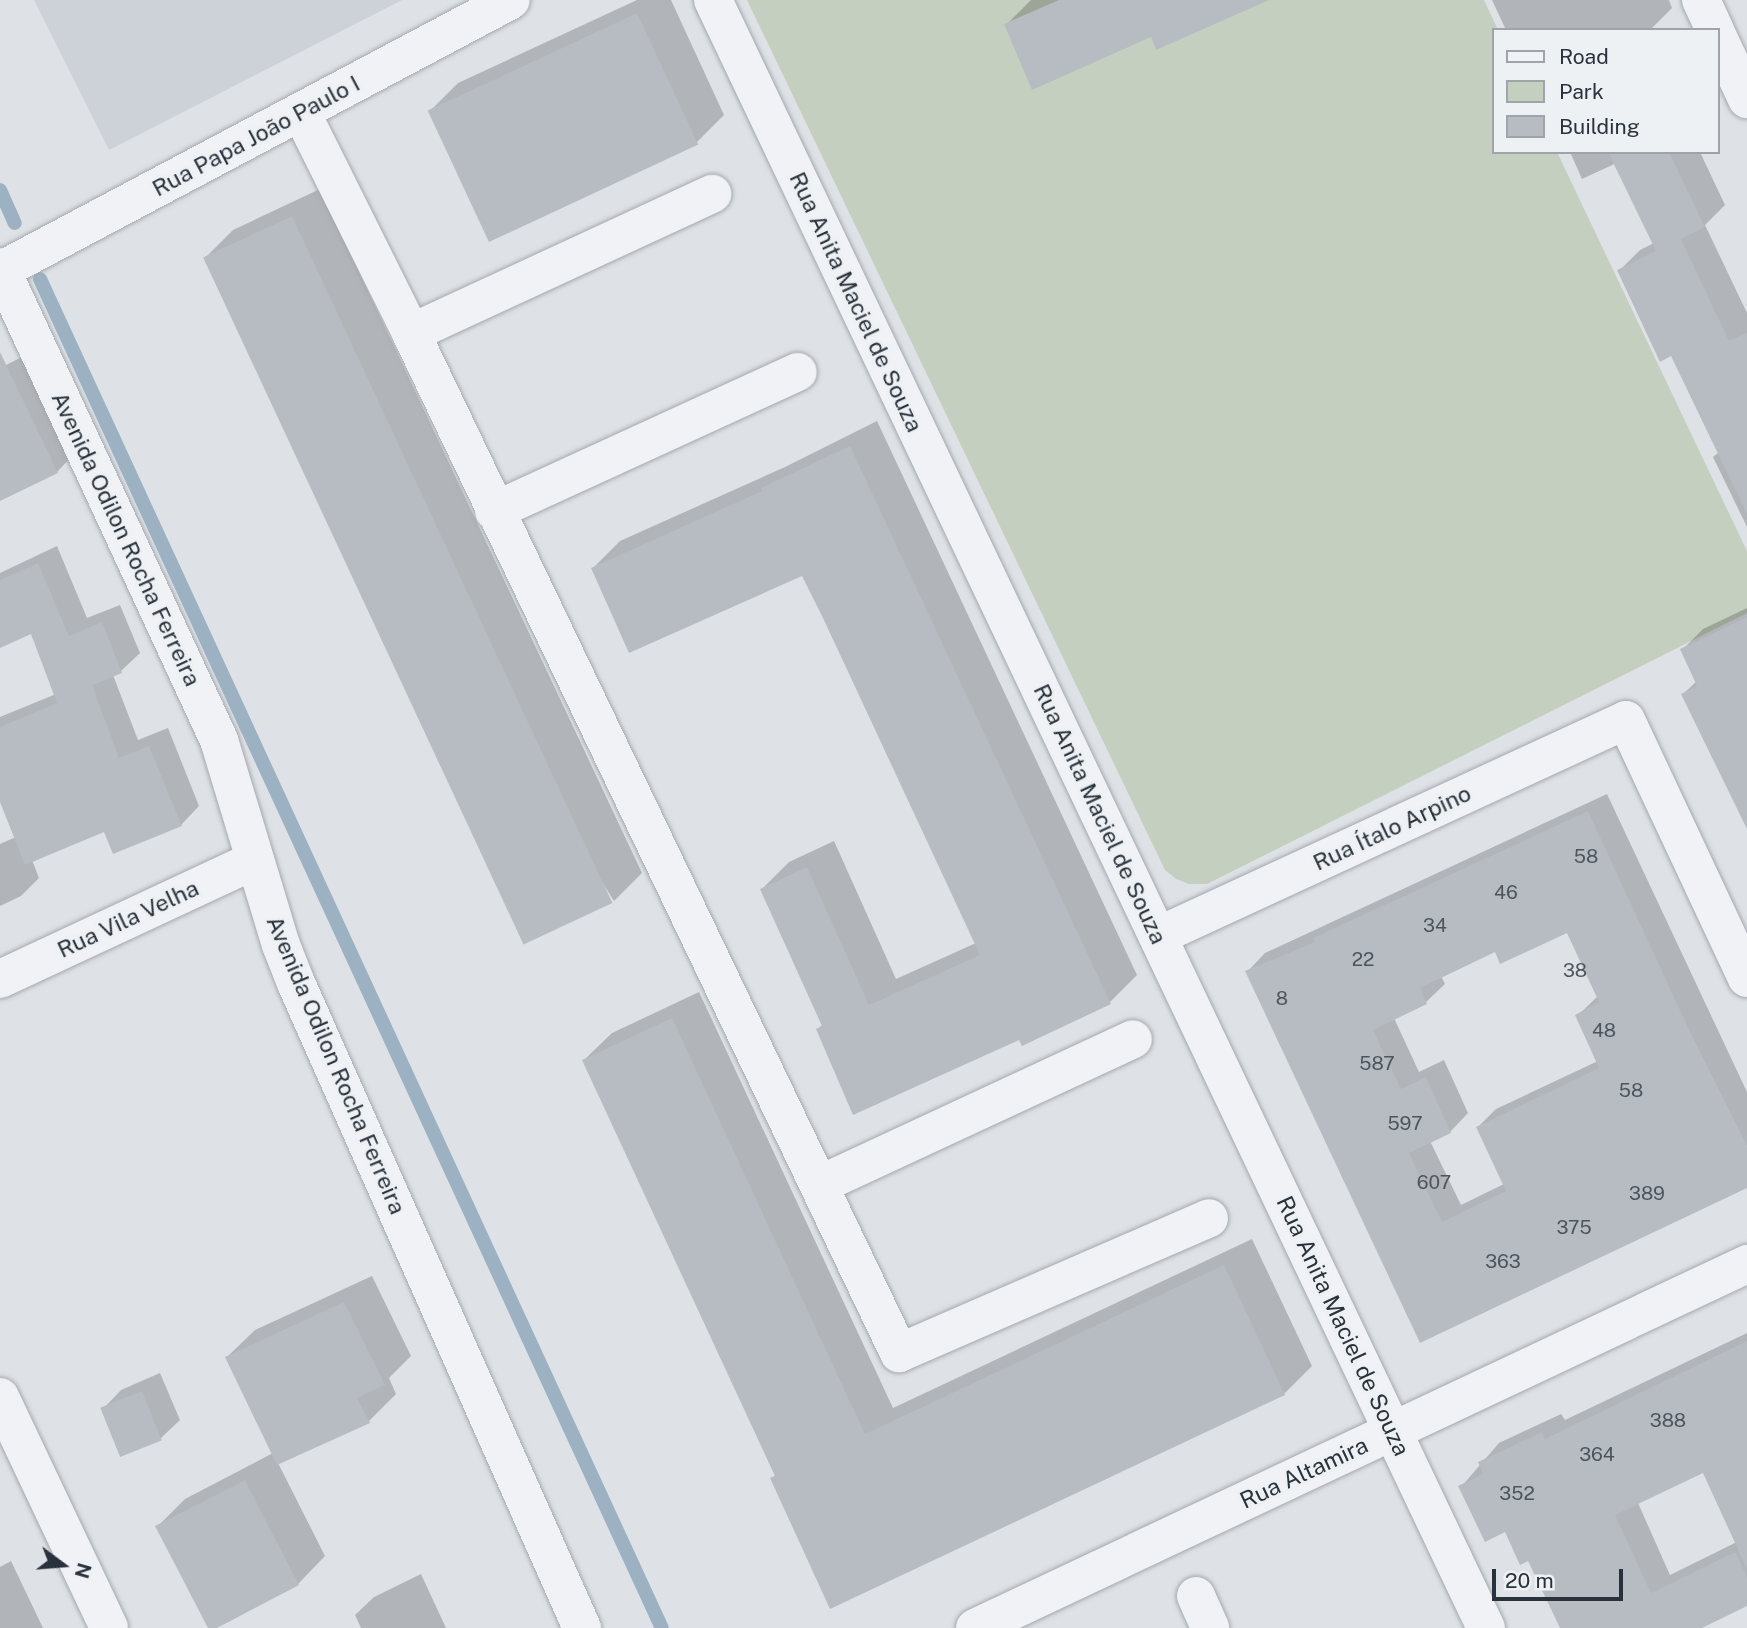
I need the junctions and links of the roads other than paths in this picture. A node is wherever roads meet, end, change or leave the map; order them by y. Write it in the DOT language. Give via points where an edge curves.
graph roads {
  1 [pos="511,0"];
  2 [pos="713,0"];
  3 [pos="1701,0"];
  4 [pos="1714,28"];
  5 [pos="1719,39"];
  6 [pos="1747,99"];
  7 [pos="300,112"];
  8 [pos="712,194"];
  9 [pos="1,270"];
  10 [pos="411,333"];
  11 [pos="798,373"];
  12 [pos="494,511"];
  13 [pos="255,860"];
  14 [pos="1158,936"];
  15 [pos="1747,978"];
  16 [pos="0,979"];
  17 [pos="1133,1039"];
  18 [pos="818,1185"];
  19 [pos="1209,1218"];
  20 [pos="1747,1264"];
  21 [pos="0,1397"];
  22 [pos="1393,1431"];
  23 [pos="109,1628"];
  24 [pos="582,1628"];
  25 [pos="975,1628"];
  26 [pos="1486,1628"];
  1 -- 7 [label="street, Rua Papa João Paulo I"];
  2 -- 14 [label="street, Rua Anita Maciel de Souza"];
  3 -- 4 [label="street"];
  5 -- 6 [label="street"];
  7 -- 9 [label="street, Rua Papa João Paulo I"];
  7 -- 10 [label="street"];
  8 -- 10 [label="street"];
  9 -- 13 [label="street, Avenida Odilon Rocha Ferreira" via="219,740"];
  10 -- 12 [label="street"];
  11 -- 12 [label="street"];
  12 -- 18 [label="street"];
  13 -- 16 [label="street, Rua Vila Velha"];
  13 -- 24 [label="street, Avenida Odilon Rocha Ferreira" via="296,983"];
  14 -- 15 [label="street, Rua Ítalo Arpino" via="1626,720"];
  14 -- 22 [label="street, Rua Anita Maciel de Souza"];
  17 -- 18 [label="street"];
  18 -- 19 [label="street" via="899,1353"];
  20 -- 22 [label="street, Rua Altamira"];
  21 -- 23 [label="street"];
  22 -- 25 [label="street, Rua Altamira"];
  22 -- 26 [label="street, Rua Anita Maciel de Souza"];
}
